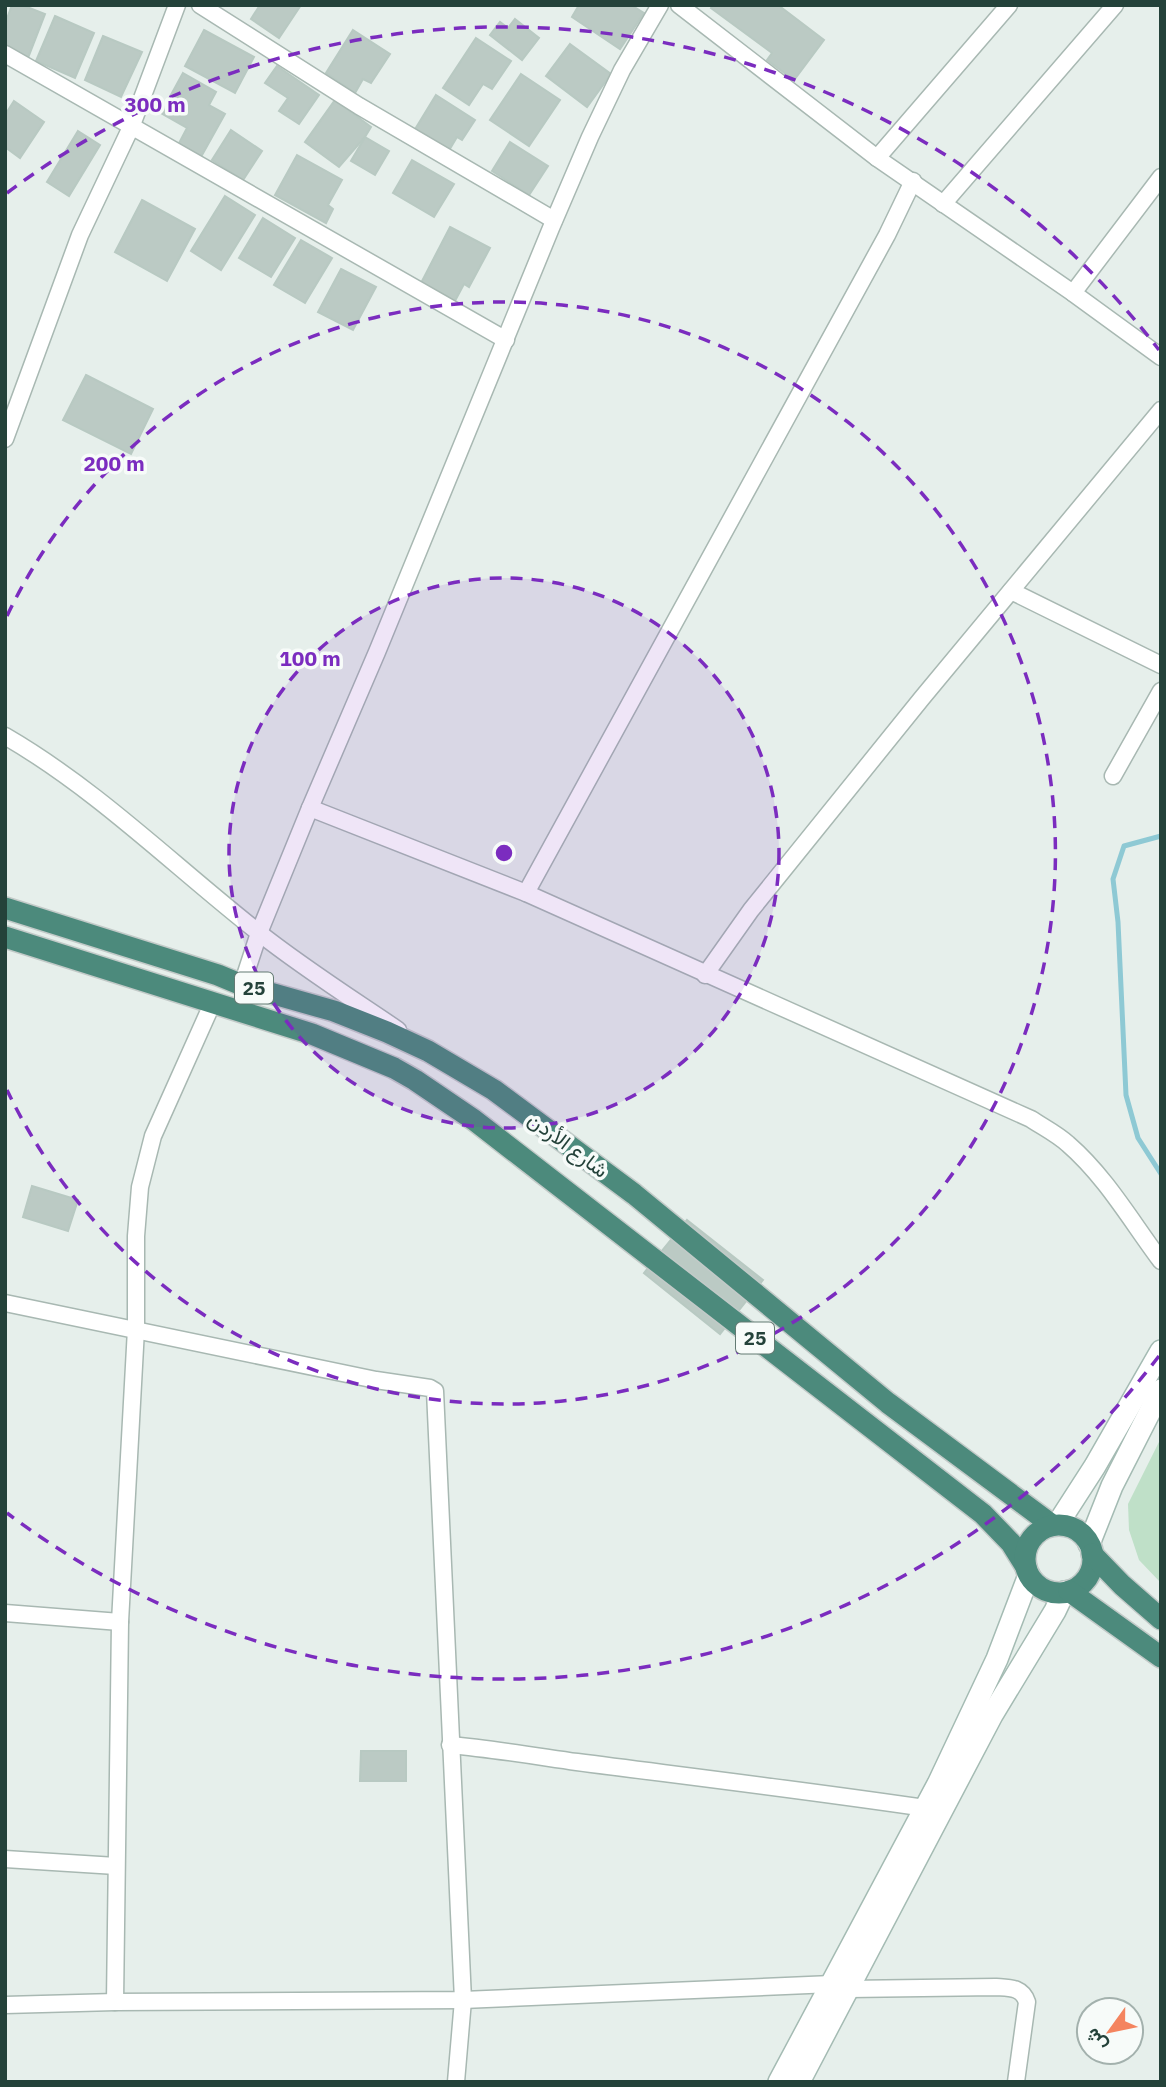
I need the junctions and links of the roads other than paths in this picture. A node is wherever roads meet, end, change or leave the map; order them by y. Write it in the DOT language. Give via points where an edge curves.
graph roads {
  1 [pos="177,5"];
  2 [pos="200,5"];
  3 [pos="660,5"];
  4 [pos="678,5"];
  5 [pos="1009,5"];
  6 [pos="1115,5"];
  7 [pos="5,54"];
  8 [pos="132,125"];
  9 [pos="877,158"];
  10 [pos="1161,177"];
  11 [pos="913,181"];
  12 [pos="943,204"];
  13 [pos="554,220"];
  14 [pos="1073,293"];
  15 [pos="506,340"];
  16 [pos="1161,357"];
  17 [pos="13,391"];
  18 [pos="1161,411"];
  19 [pos="5,439"];
  20 [pos="1011,591"];
  21 [pos="1161,665"];
  22 [pos="1161,691"];
  23 [pos="5,736"];
  24 [pos="1113,776"];
  25 [pos="310,808"];
  26 [pos="526,893"];
  27 [pos="5,908"];
  28 [pos="259,933"];
  29 [pos="5,937"];
  30 [pos="705,975"];
  31 [pos="242,985"];
  32 [pos="213,1002"];
  33 [pos="428,1051"];
  34 [pos="494,1090"];
  35 [pos="474,1119"];
  36 [pos="1161,1261"];
  37 [pos="5,1303"];
  38 [pos="136,1329"];
  39 [pos="1161,1351"];
  40 [pos="1161,1390"];
  41 [pos="1055,1525"];
  42 [pos="1090,1549"];
  43 [pos="1027,1571"];
  44 [pos="1067,1591"];
  45 [pos="5,1613"];
  46 [pos="1161,1619"];
  47 [pos="120,1622"];
  48 [pos="1161,1657"];
  49 [pos="450,1745"];
  50 [pos="925,1808"];
  51 [pos="5,1859"];
  52 [pos="116,1866"];
  53 [pos="840,1986"];
  54 [pos="463,2000"];
  55 [pos="115,2002"];
  56 [pos="5,2004"];
  57 [pos="456,2082"];
  58 [pos="779,2082"];
  59 [pos="799,2082"];
  60 [pos="1016,2082"];
  1 -- 8 [label="street"];
  2 -- 13 [label="street" via="359,106"];
  3 -- 13 [label="street" via="622,70"];
  4 -- 9 [label="street"];
  5 -- 9 [label="street"];
  6 -- 12 [label="street"];
  7 -- 8 [label="street"];
  8 -- 15 [label="street"];
  8 -- 17 [label="street"];
  9 -- 11 [label="street"];
  10 -- 14 [label="street"];
  11 -- 12 [label="street"];
  11 -- 26 [label="street"];
  12 -- 14 [label="street"];
  13 -- 15 [label="street"];
  14 -- 16 [label="street"];
  15 -- 25 [label="street"];
  17 -- 19 [label="street"];
  18 -- 20 [label="street"];
  20 -- 21 [label="street"];
  20 -- 30 [label="street" via="751,910"];
  22 -- 24 [label="street"];
  23 -- 28 [label="street" via="120,816"];
  25 -- 26 [label="street"];
  25 -- 28 [label="street"];
  26 -- 30 [label="street"];
  27 -- 31 [label="highway, شارع الأردن / 25"];
  28 -- 31 [label="street"];
  28 -- 33 [label="street"];
  29 -- 32 [label="highway, شارع الأردن / 25"];
  30 -- 36 [label="street" via="1031,1119 1091,1166"];
  31 -- 33 [label="highway, شارع الأردن / 25" via="334,1011"];
  32 -- 35 [label="highway, شارع الأردن / 25" via="373,1058"];
  32 -- 38 [label="street" via="153,1136 140,1187"];
  33 -- 34 [label="highway, شارع الأردن / 25"];
  34 -- 35 [label="highway"];
  34 -- 41 [label="highway, شارع الأردن / 25" via="634,1194 888,1403"];
  35 -- 43 [label="highway, شارع الأردن / 25" via="983,1514 1011,1544"];
  37 -- 38 [label="street"];
  38 -- 47 [label="street"];
  38 -- 49 [label="street" via="435,1391"];
  39 -- 41 [label="main road"];
  40 -- 42 [label="main road" via="1112,1486"];
  41 -- 42 [label="highway, 25" via="1076,1530"];
  41 -- 43 [label="highway" via="1033,1536 1025,1556"];
  42 -- 44 [label="highway" via="1092,1564 1085,1581"];
  42 -- 46 [label="highway, 25"];
  43 -- 44 [label="highway, 25" via="1048,1591"];
  43 -- 50 [label="main road" via="997,1659"];
  44 -- 48 [label="highway, 25"];
  44 -- 53 [label="main road"];
  45 -- 47 [label="street"];
  47 -- 52 [label="street"];
  49 -- 50 [label="street"];
  49 -- 54 [label="street"];
  50 -- 53 [label="main road"];
  51 -- 52 [label="street"];
  52 -- 55 [label="street"];
  53 -- 54 [label="street"];
  53 -- 58 [label="main road"];
  53 -- 59 [label="main road"];
  53 -- 60 [label="street" via="996,1987 1022,1992 1027,2001"];
  54 -- 55 [label="street"];
  54 -- 57 [label="street"];
  55 -- 56 [label="street"];
}
